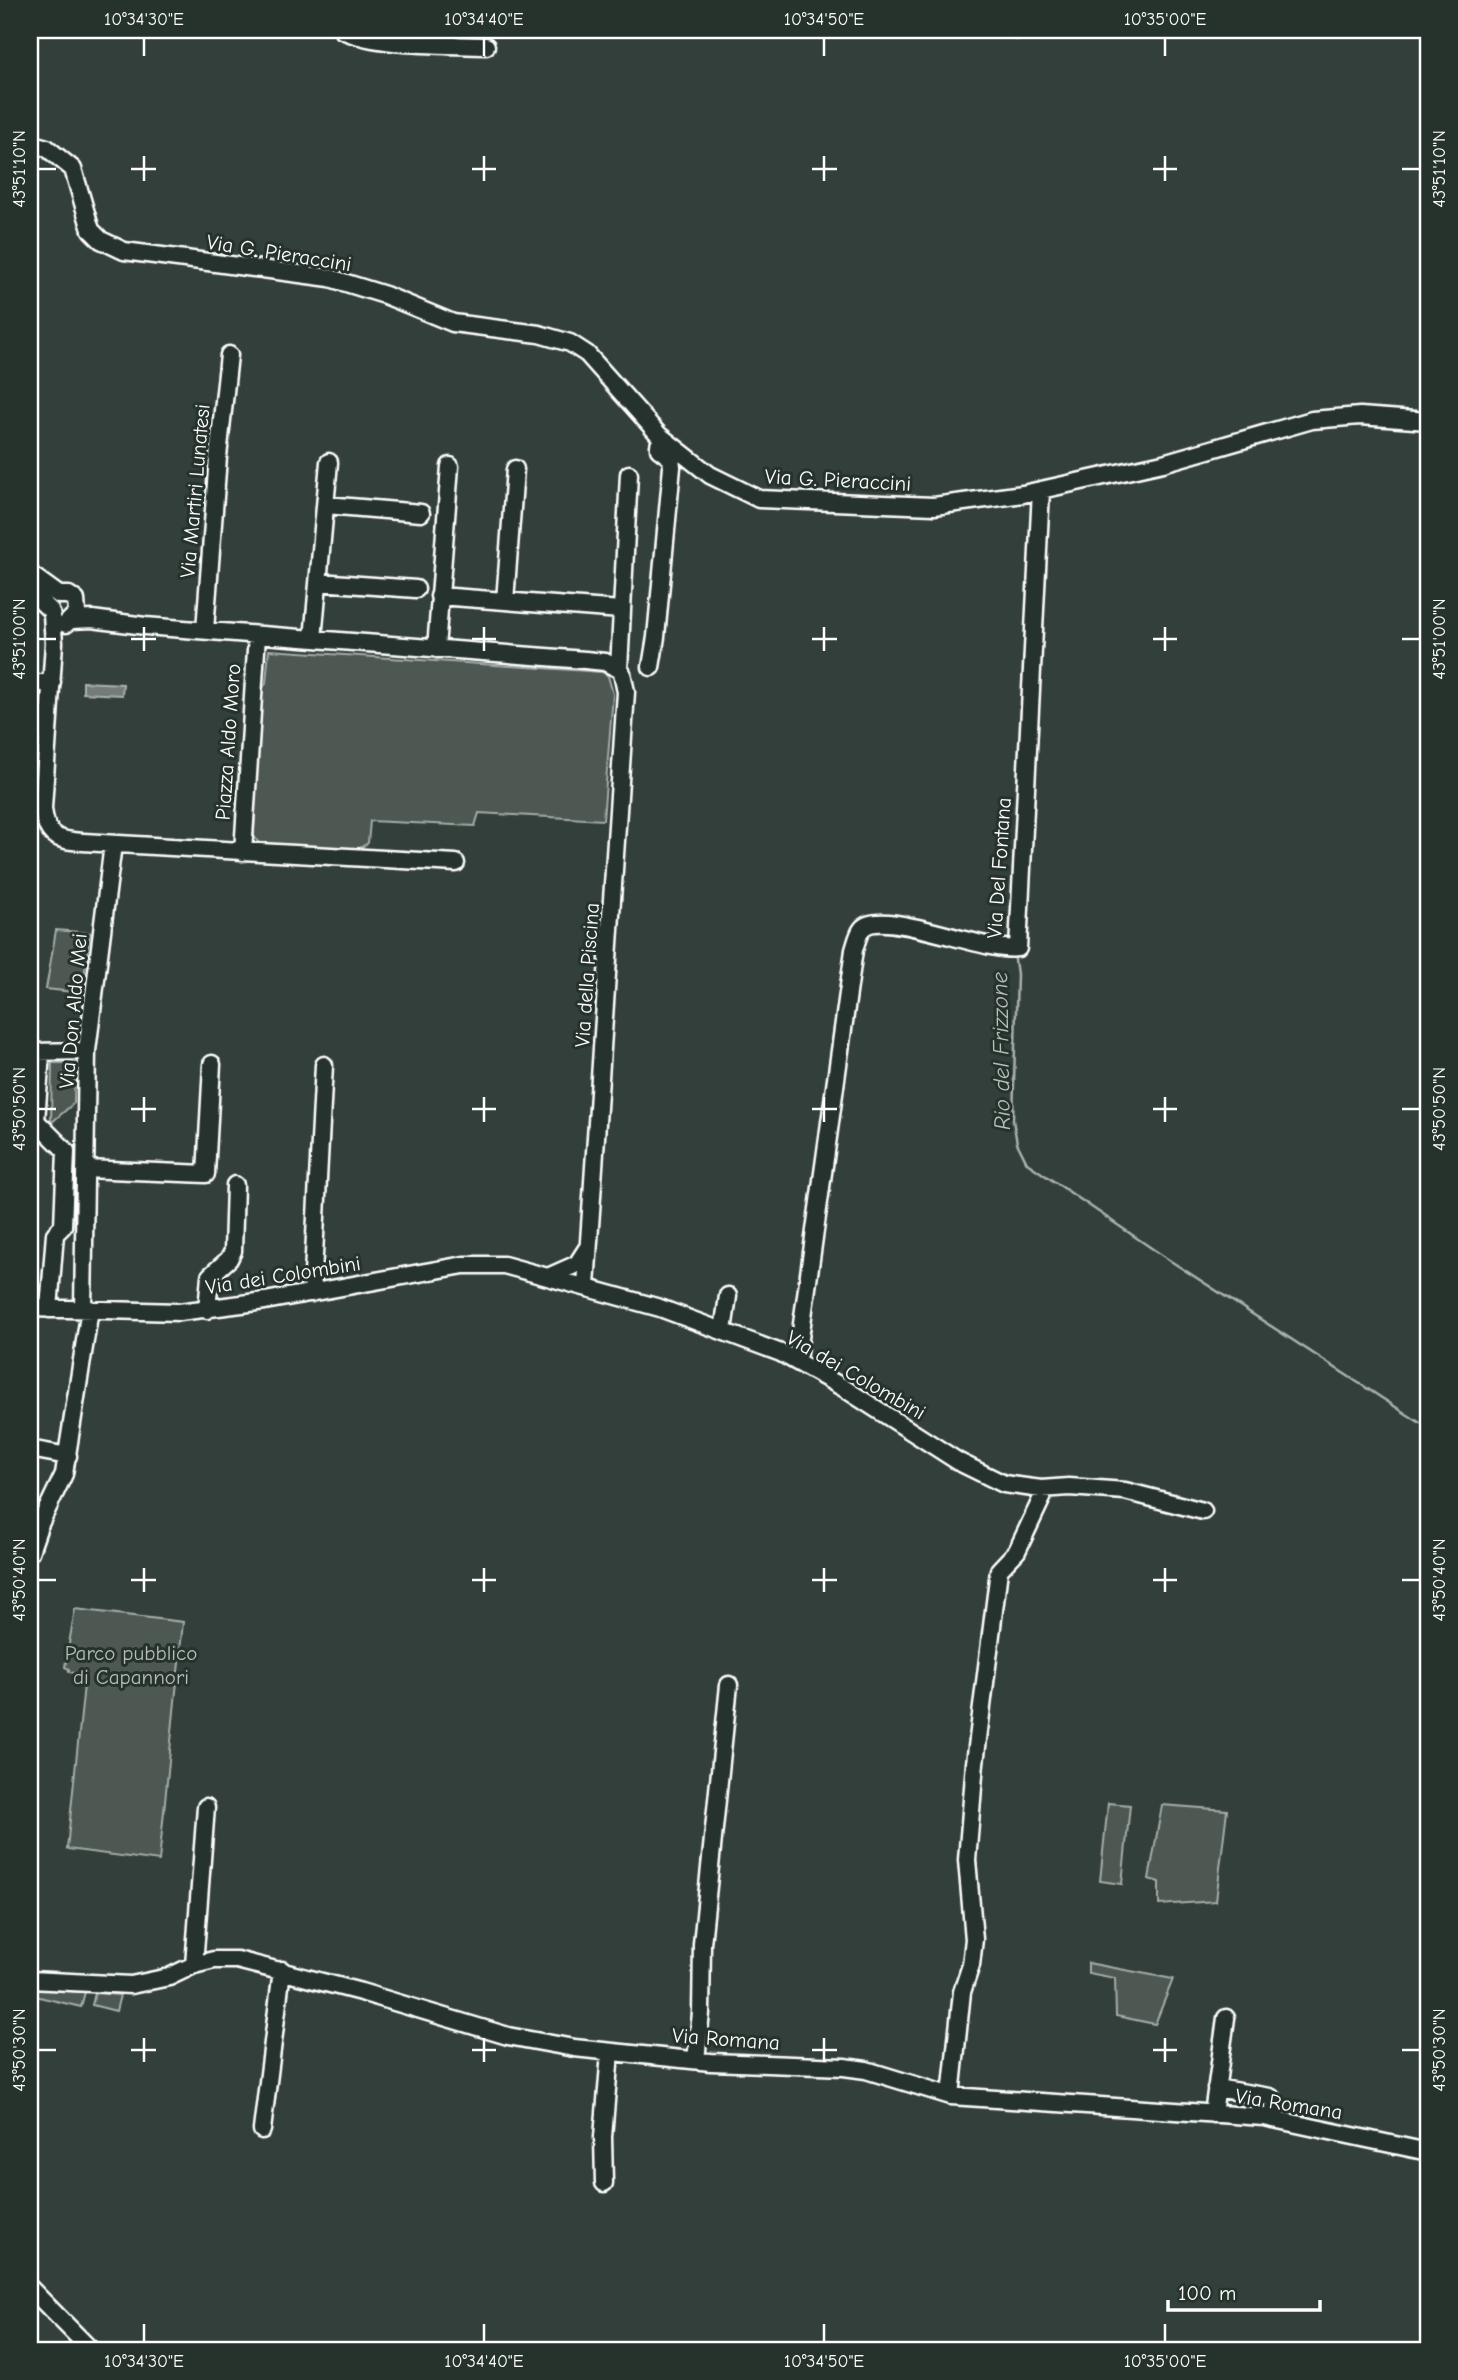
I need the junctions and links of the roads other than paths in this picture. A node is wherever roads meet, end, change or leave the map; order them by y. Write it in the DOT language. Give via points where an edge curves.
graph roads {
  1 [pos="342,30"];
  2 [pos="486,46"];
  3 [pos="30,143"];
  4 [pos="229,355"];
  5 [pos="1428,421"];
  6 [pos="664,439"];
  7 [pos="329,462"];
  8 [pos="450,466"];
  9 [pos="515,469"];
  10 [pos="629,474"];
  11 [pos="1041,489"];
  12 [pos="326,505"];
  13 [pos="421,513"];
  14 [pos="30,574"];
  15 [pos="319,582"];
  16 [pos="416,589"];
  17 [pos="30,591"];
  18 [pos="59,595"];
  19 [pos="439,596"];
  20 [pos="505,601"];
  21 [pos="621,610"];
  22 [pos="51,612"];
  23 [pos="73,615"];
  24 [pos="205,631"];
  25 [pos="257,635"];
  26 [pos="313,639"];
  27 [pos="54,643"];
  28 [pos="436,649"];
  29 [pos="651,667"];
  30 [pos="619,669"];
  31 [pos="52,682"];
  32 [pos="30,684"];
  33 [pos="37,822"];
  34 [pos="113,844"];
  35 [pos="243,852"];
  36 [pos="456,863"];
  37 [pos="87,1051"];
  38 [pos="36,1052"];
  39 [pos="212,1064"];
  40 [pos="324,1065"];
  41 [pos="85,1169"];
  42 [pos="235,1185"];
  43 [pos="591,1234"];
  44 [pos="550,1276"];
  45 [pos="586,1286"];
  46 [pos="312,1293"];
  47 [pos="728,1296"];
  48 [pos="30,1308"];
  49 [pos="49,1309"];
  50 [pos="87,1309"];
  51 [pos="207,1310"];
  52 [pos="723,1331"];
  53 [pos="797,1360"];
  54 [pos="30,1450"];
  55 [pos="68,1456"];
  56 [pos="1041,1489"];
  57 [pos="1203,1511"];
  58 [pos="30,1552"];
  59 [pos="729,1685"];
  60 [pos="206,1807"];
  61 [pos="194,1965"];
  62 [pos="282,1970"];
  63 [pos="30,1983"];
  64 [pos="1226,2018"];
  65 [pos="610,2053"];
  66 [pos="696,2060"];
  67 [pos="1216,2088"];
  68 [pos="951,2096"];
  69 [pos="1213,2114"];
  70 [pos="1272,2119"];
  71 [pos="262,2130"];
  72 [pos="1428,2152"];
  73 [pos="604,2183"];
  74 [pos="30,2288"];
  75 [pos="91,2350"];
  1 -- 2 [label="street" via="383,40"];
  3 -- 6 [label="street, Via G. Pieraccini" via="47,148 73,169 91,230 124,251 330,278 453,323 539,334 570,343 587,354"];
  4 -- 24 [label="street, Via Martiri Lunatesi"];
  5 -- 11 [label="street, Via G. Pieraccini" via="1337,416 1163,463"];
  6 -- 11 [label="street, Via G. Pieraccini" via="710,475 759,499 934,506"];
  6 -- 29 [label="street" via="659,449 671,458 672,467"];
  7 -- 12 [label="street"];
  8 -- 19 [label="street"];
  9 -- 20 [label="street"];
  10 -- 21 [label="street"];
  11 -- 53 [label="street, Via Del Fontana" via="1019,935 1013,949 886,923 871,923 862,929 854,950"];
  12 -- 13 [label="street"];
  12 -- 15 [label="street"];
  14 -- 18 [label="street"];
  15 -- 16 [label="street"];
  15 -- 26 [label="street"];
  17 -- 22 [label="street"];
  18 -- 22 [label="street" via="52,601"];
  18 -- 23 [label="street" via="69,594"];
  19 -- 20 [label="street"];
  19 -- 28 [label="street"];
  20 -- 21 [label="street"];
  21 -- 30 [label="street"];
  22 -- 23 [label="street" via="59,621"];
  22 -- 27 [label="street, Piazza Aldo Moro"];
  23 -- 24 [label="street"];
  23 -- 27 [label="street, Piazza Aldo Moro"];
  24 -- 25 [label="street"];
  25 -- 26 [label="street"];
  25 -- 35 [label="street, Piazza Aldo Moro"];
  26 -- 28 [label="street"];
  27 -- 31 [label="street, Piazza Aldo Moro"];
  28 -- 30 [label="street" via="606,662"];
  30 -- 43 [label="street, Via della Piscina" via="626,692"];
  31 -- 32 [label="street"];
  31 -- 33 [label="street, Piazza Aldo Moro" via="43,808"];
  33 -- 34 [label="street, Piazza Aldo Moro" via="57,838"];
  34 -- 35 [label="street, Piazza Aldo Moro"];
  34 -- 37 [label="street, Via Don Aldo Mei"];
  35 -- 36 [label="street, Piazza Aldo Moro"];
  37 -- 38 [label="street"];
  37 -- 41 [label="street, Via Don Aldo Mei"];
  38 -- 49 [label="street" via="36,1121 66,1151 63,1226 55,1234"];
  39 -- 41 [label="street" via="206,1174"];
  40 -- 46 [label="street"];
  41 -- 50 [label="street, Via Don Aldo Mei"];
  42 -- 51 [label="street" via="233,1251 210,1276"];
  43 -- 44 [label="street" via="577,1264"];
  43 -- 45 [label="street, Via della Piscina"];
  44 -- 45 [label="street, Via dei Colombini"];
  44 -- 46 [label="street, Via dei Colombini" via="482,1264"];
  45 -- 52 [label="street, Via dei Colombini"];
  46 -- 51 [label="street, Via dei Colombini"];
  47 -- 52 [label="street"];
  48 -- 49 [label="street, Via dei Colombini"];
  49 -- 50 [label="street, Via dei Colombini"];
  50 -- 51 [label="street, Via dei Colombini"];
  50 -- 55 [label="street, Via Don Aldo Mei"];
  52 -- 53 [label="street, Via dei Colombini"];
  53 -- 56 [label="street, Via dei Colombini" via="989,1478"];
  54 -- 55 [label="street"];
  55 -- 58 [label="street, Via Don Aldo Mei"];
  56 -- 57 [label="street, Via dei Colombini" via="1125,1491"];
  56 -- 68 [label="street" via="1042,1497 1017,1551 999,1570 996,1589 967,1860 974,1939 962,1992"];
  59 -- 66 [label="street" via="702,1944"];
  60 -- 61 [label="street"];
  61 -- 62 [label="street, Via Romana" via="226,1959"];
  61 -- 63 [label="street, Via Romana" via="169,1977 131,1985"];
  62 -- 65 [label="street, Via Romana" via="508,2036"];
  62 -- 71 [label="street"];
  64 -- 67 [label="street"];
  65 -- 66 [label="street, Via Romana"];
  65 -- 73 [label="street"];
  66 -- 68 [label="street, Via Romana" via="855,2068"];
  67 -- 69 [label="street"];
  67 -- 70 [label="street" via="1270,2096 1274,2101"];
  68 -- 69 [label="street, Via Romana"];
  69 -- 70 [label="street, Via Romana"];
  70 -- 72 [label="street, Via Romana"];
  74 -- 75 [label="street"];
}
